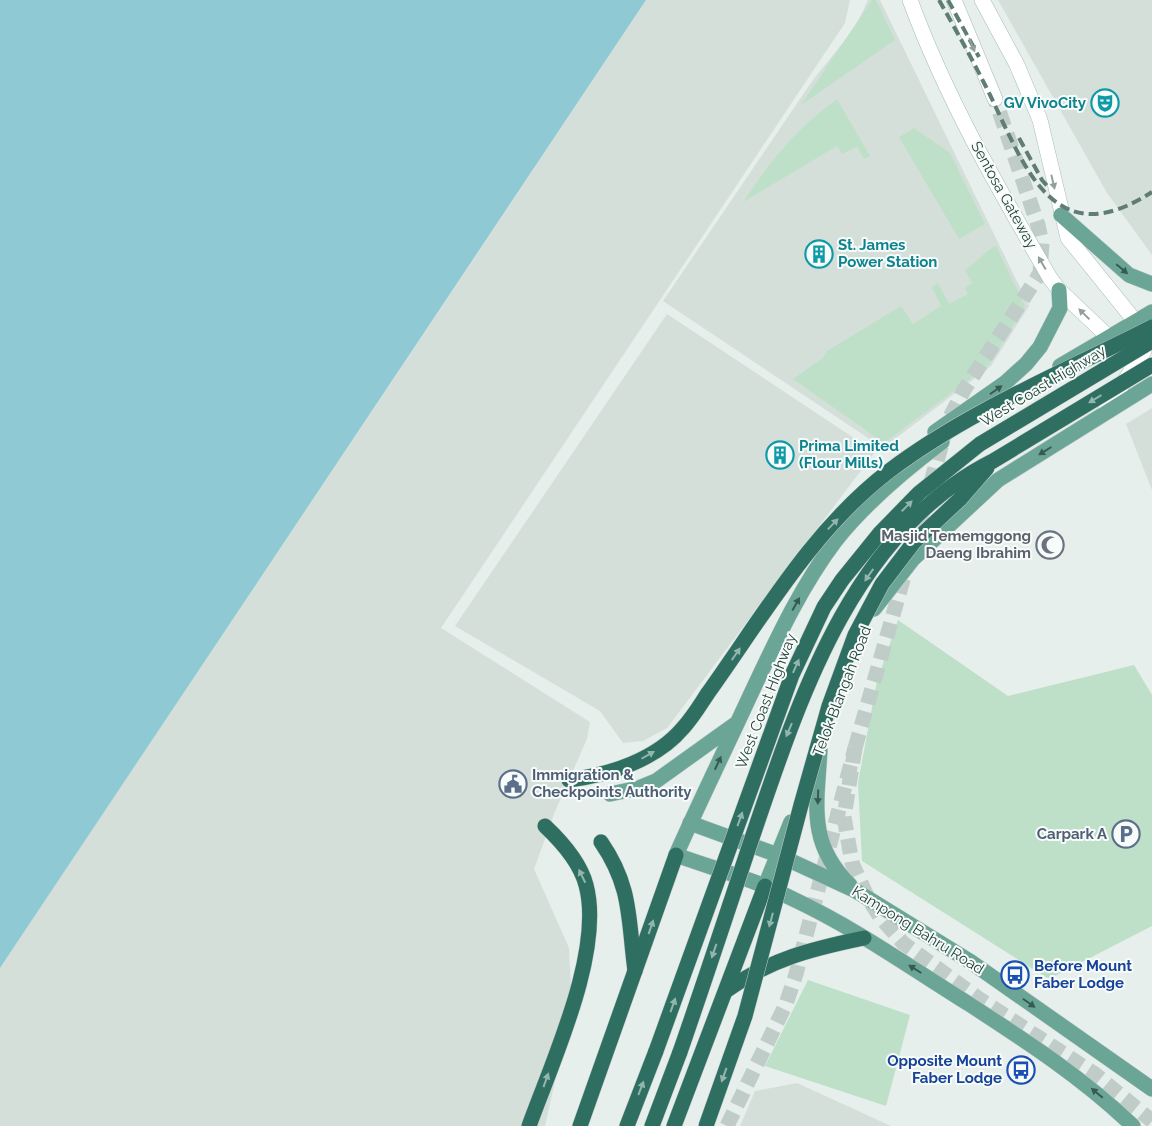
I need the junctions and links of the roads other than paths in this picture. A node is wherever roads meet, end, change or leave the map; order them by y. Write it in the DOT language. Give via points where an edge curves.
graph roads {
  1 [pos="910,0"];
  2 [pos="954,0"];
  3 [pos="982,0"];
  4 [pos="995,99"];
  5 [pos="1061,215"];
  6 [pos="1152,284"];
  7 [pos="1059,290"];
  8 [pos="1152,312"];
  9 [pos="1135,321"];
  10 [pos="1152,328"];
  11 [pos="1109,337"];
  12 [pos="1152,341"];
  13 [pos="1148,360"];
  14 [pos="1152,384"];
  15 [pos="1104,413"];
  16 [pos="993,461"];
  17 [pos="896,481"];
  18 [pos="737,722"];
  19 [pos="820,749"];
  20 [pos="569,780"];
  21 [pos="610,794"];
  22 [pos="690,823"];
  23 [pos="545,826"];
  24 [pos="601,842"];
  25 [pos="676,855"];
  26 [pos="778,855"];
  27 [pos="765,886"];
  28 [pos="856,891"];
  29 [pos="864,938"];
  30 [pos="635,974"];
  31 [pos="727,990"];
  32 [pos="1152,1089"];
  33 [pos="529,1126"];
  34 [pos="580,1126"];
  35 [pos="627,1126"];
  36 [pos="652,1126"];
  37 [pos="674,1126"];
  38 [pos="706,1126"];
  39 [pos="1133,1126"];
  7 -- 1 [label="main road, Sentosa Gateway, one-way" via="989,172 953,102"];
  2 -- 4 [label="main road, one-way"];
  3 -- 5 [label="main road, one-way" via="1017,65 1040,120"];
  5 -- 6 [label="main road, one-way" via="1129,275"];
  5 -- 9 [label="main road" via="1068,238"];
  11 -- 7 [label="main road, Sentosa Gateway, one-way"];
  17 -- 7 [label="main road, one-way" via="902,464 914,449 1026,364 1040,347 1060,308"];
  8 -- 9 [label="main road"];
  9 -- 11 [label="main road"];
  9 -- 13 [label="main road" via="1144,339"];
  20 -- 10 [label="highway, one-way, bridge" via="600,775 628,765 657,750 683,729 804,557 889,471 971,418"];
  11 -- 13 [label="main road, Sentosa Gateway" via="1126,354"];
  11 -- 17 [label="main road" via="943,441"];
  35 -- 12 [label="highway, West Coast Highway, one-way, bridge" via="792,675 824,607 842,580 880,533 920,493 980,444"];
  13 -- 15 [label="main road"];
  13 -- 16 [label="highway, one-way, bridge"];
  14 -- 15 [label="main road, Telok Blangah Road"];
  15 -- 19 [label="main road, Telok Blangah Road, one-way" via="998,480 913,559 876,607 858,641"];
  16 -- 36 [label="highway, one-way, bridge" via="948,487 902,531 868,575 835,628 786,737"];
  16 -- 38 [label="highway, one-way, bridge" via="960,499 914,542 882,584 855,635 829,706 800,805 745,1016"];
  18 -- 17 [label="main road, one-way" via="789,615 821,562 838,539"];
  18 -- 21 [label="main road" via="656,780 639,788"];
  22 -- 18 [label="main road, one-way"];
  19 -- 26 [label="main road, Telok Blangah Road"];
  19 -- 28 [label="main road, one-way" via="817,829 823,849"];
  22 -- 25 [label="main road"];
  22 -- 26 [label="main road, Kampong Bahru Road"];
  33 -- 23 [label="highway, one-way" via="577,991 587,951 589,924 590,905 584,879 562,842"];
  24 -- 30 [label="highway" via="618,870 627,897"];
  25 -- 27 [label="main road"];
  30 -- 25 [label="highway, one-way"];
  26 -- 27 [label="main road, Telok Blangah Road"];
  26 -- 28 [label="main road, Kampong Bahru Road"];
  27 -- 29 [label="main road"];
  27 -- 31 [label="highway"];
  28 -- 32 [label="main road, Kampong Bahru Road, one-way" via="971,962"];
  29 -- 31 [label="highway" via="793,955 759,970"];
  39 -- 29 [label="main road, one-way" via="1097,1092 1038,1049"];
  30 -- 34 [label="highway"];
  31 -- 37 [label="highway"];
}
